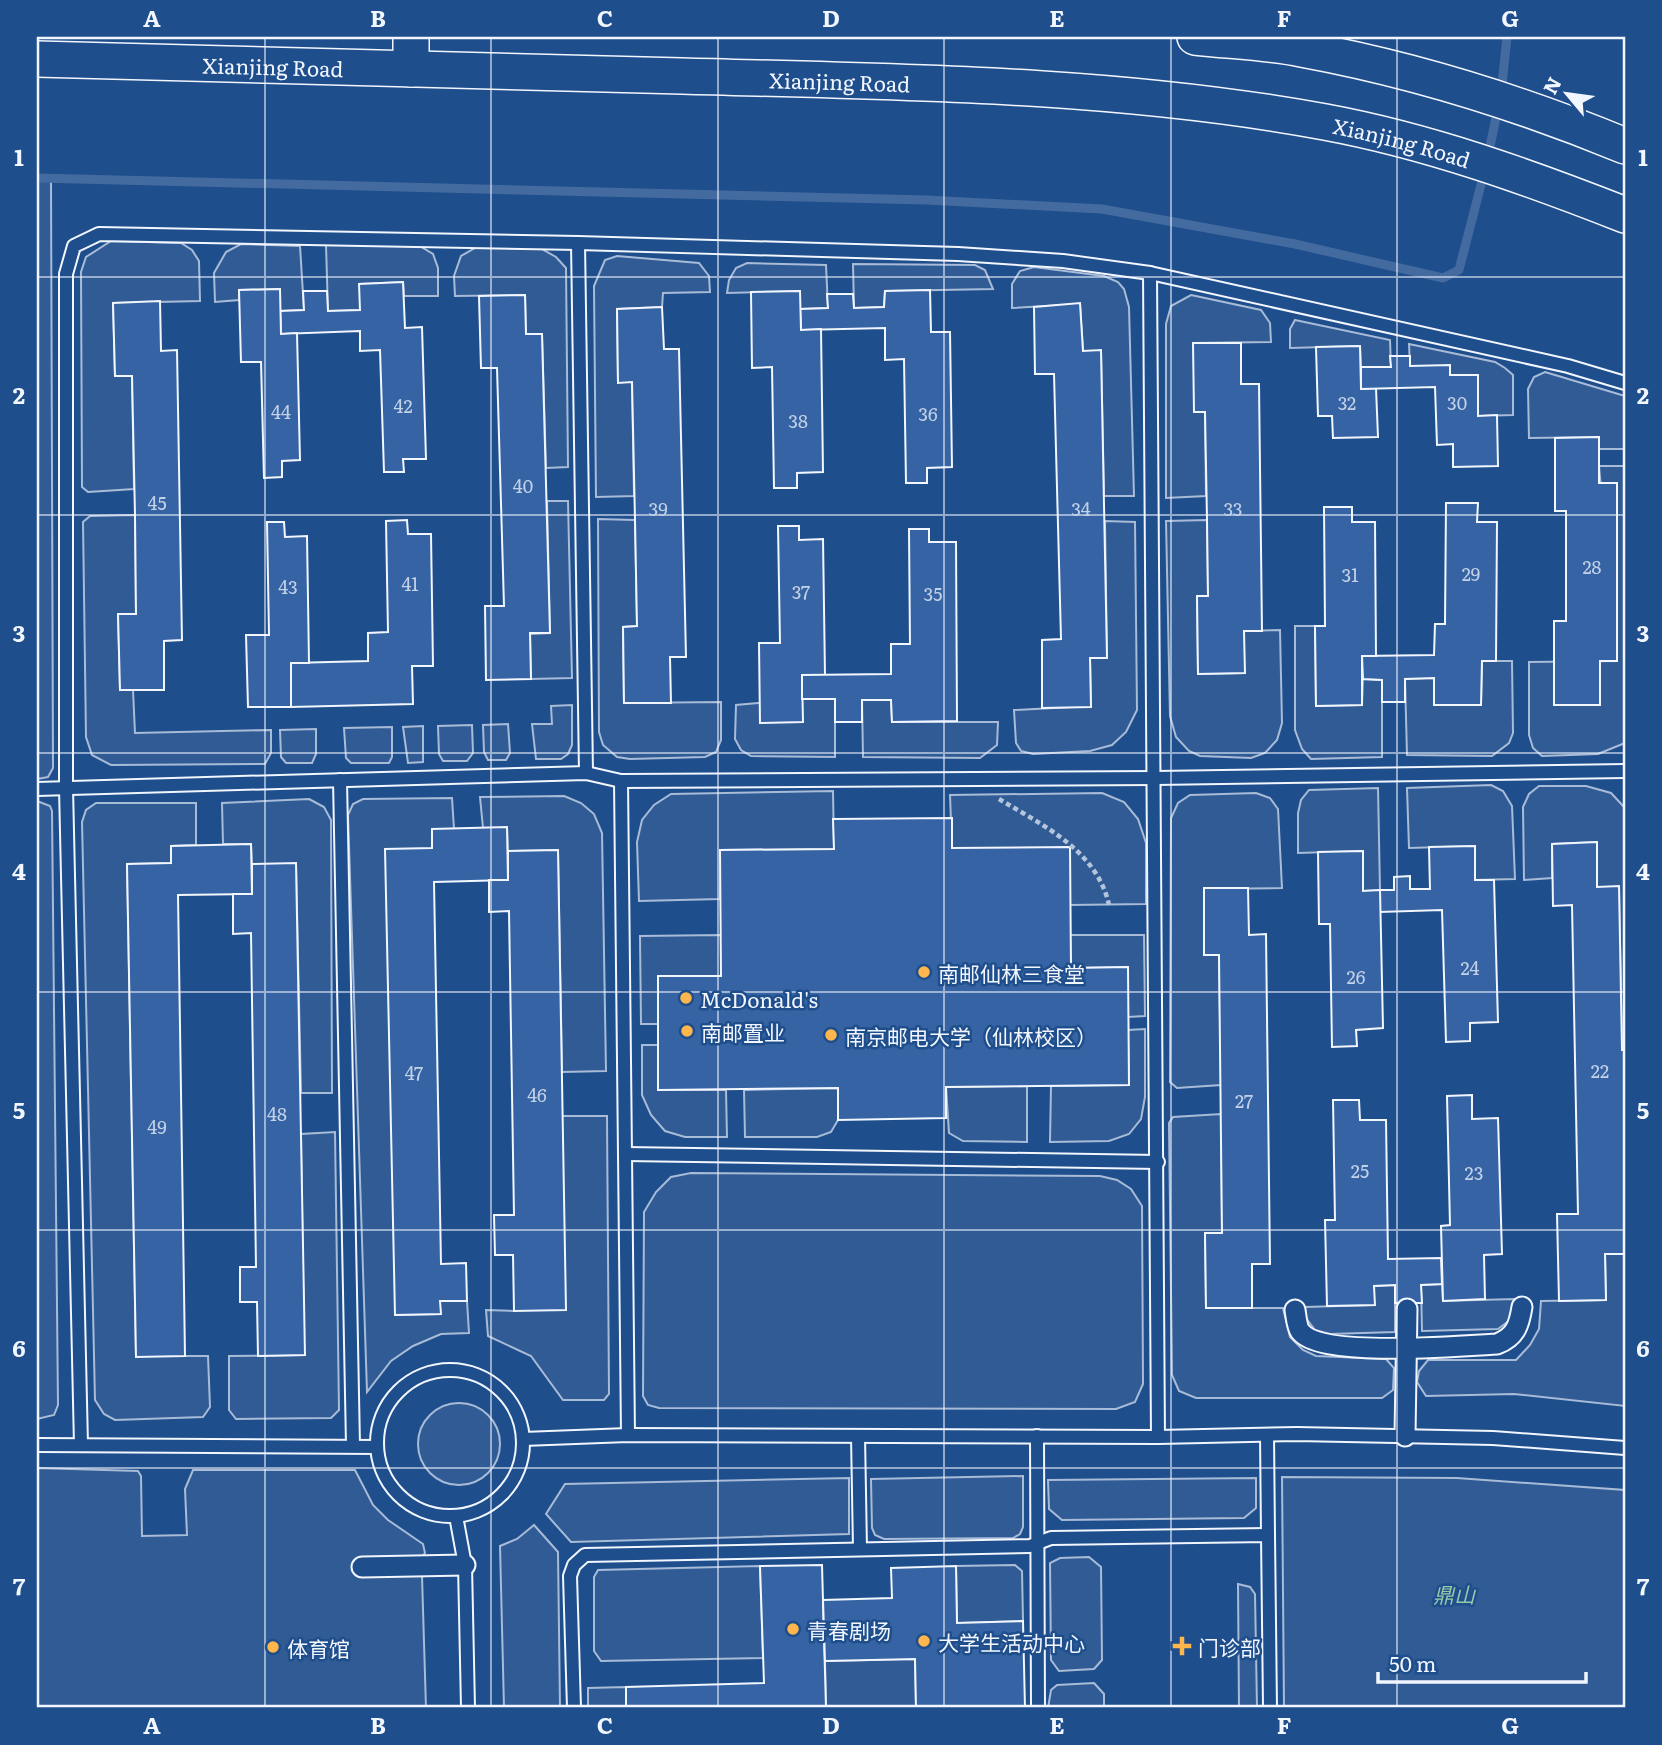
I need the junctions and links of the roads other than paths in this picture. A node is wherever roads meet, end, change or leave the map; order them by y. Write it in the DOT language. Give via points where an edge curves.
graph roads {
  1 [pos="1195,37"];
  2 [pos="411,53"];
  3 [pos="37,59"];
  4 [pos="1625,146"];
  5 [pos="1625,215"];
  6 [pos="578,243"];
  7 [pos="1150,273"];
  8 [pos="1625,383"];
  9 [pos="1625,771"];
  10 [pos="586,773"];
  11 [pos="1156,778"];
  12 [pos="340,780"];
  13 [pos="621,781"];
  14 [pos="66,788"];
  15 [pos="37,789"];
  16 [pos="625,1154"];
  17 [pos="1158,1161"];
  18 [pos="1522,1307"];
  19 [pos="1407,1309"];
  20 [pos="1295,1310"];
  21 [pos="1406,1349"];
  22 [pos="1267,1435"];
  23 [pos="628,1436"];
  24 [pos="858,1436"];
  25 [pos="1037,1436"];
  26 [pos="1405,1436"];
  27 [pos="1158,1437"];
  28 [pos="523,1438"];
  29 [pos="37,1445"];
  30 [pos="80,1445"];
  31 [pos="353,1446"];
  32 [pos="377,1447"];
  33 [pos="1625,1448"];
  34 [pos="456,1516"];
  35 [pos="1268,1535"];
  36 [pos="1038,1542"];
  37 [pos="860,1549"];
  38 [pos="465,1565"];
  39 [pos="362,1567"];
  40 [pos="468,1708"];
  41 [pos="573,1708"];
  42 [pos="1038,1708"];
  43 [pos="1270,1708"];
  1 -- 4 [label="main road" via="1301,49 1449,85 1542,112"];
  2 -- 3 [label="main road, Xianjing Road"];
  2 -- 5 [label="main road, Xianjing Road" via="1078,91 1211,105 1328,123 1435,151 1524,176"];
  6 -- 7 [label="lane" via="958,254"];
  6 -- 10 [label="lane"];
  6 -- 14 [label="lane" via="99,234 74,246 66,274"];
  7 -- 8 [label="lane"];
  7 -- 11 [label="lane"];
  9 -- 11 [label="lane"];
  10 -- 12 [label="lane"];
  10 -- 13 [label="lane"];
  11 -- 13 [label="lane"];
  11 -- 17 [label="lane"];
  12 -- 14 [label="lane"];
  12 -- 31 [label="lane"];
  13 -- 16 [label="lane"];
  14 -- 15 [label="lane"];
  14 -- 30 [label="lane"];
  16 -- 17 [label="lane"];
  16 -- 23 [label="lane"];
  17 -- 27 [label="lane"];
  18 -- 21 [label="street" via="1519,1326 1509,1340"];
  19 -- 21 [label="street"];
  20 -- 21 [label="street" via="1300,1331 1316,1343"];
  21 -- 26 [label="street"];
  22 -- 26 [label="lane"];
  22 -- 27 [label="lane"];
  22 -- 35 [label="lane"];
  23 -- 24 [label="lane"];
  23 -- 28 [label="lane"];
  24 -- 25 [label="lane"];
  24 -- 37 [label="lane"];
  25 -- 27 [label="lane"];
  25 -- 36 [label="lane"];
  26 -- 33 [label="lane"];
  28 -- 32 [label="lane" via="510,1400 495,1385 457,1370 436,1371 400,1390 379,1426"];
  28 -- 34 [label="lane" via="521,1461 512,1482 488,1505"];
  29 -- 30 [label="lane"];
  30 -- 31 [label="lane"];
  31 -- 32 [label="lane"];
  32 -- 34 [label="lane" via="394,1490 411,1506"];
  34 -- 38 [label="lane"];
  35 -- 36 [label="lane" via="1051,1538"];
  35 -- 43 [label="lane"];
  36 -- 37 [label="lane" via="1030,1546"];
  36 -- 42 [label="lane"];
  37 -- 41 [label="lane" via="585,1555 570,1576"];
  38 -- 39 [label="street"];
  38 -- 40 [label="lane"];
}
